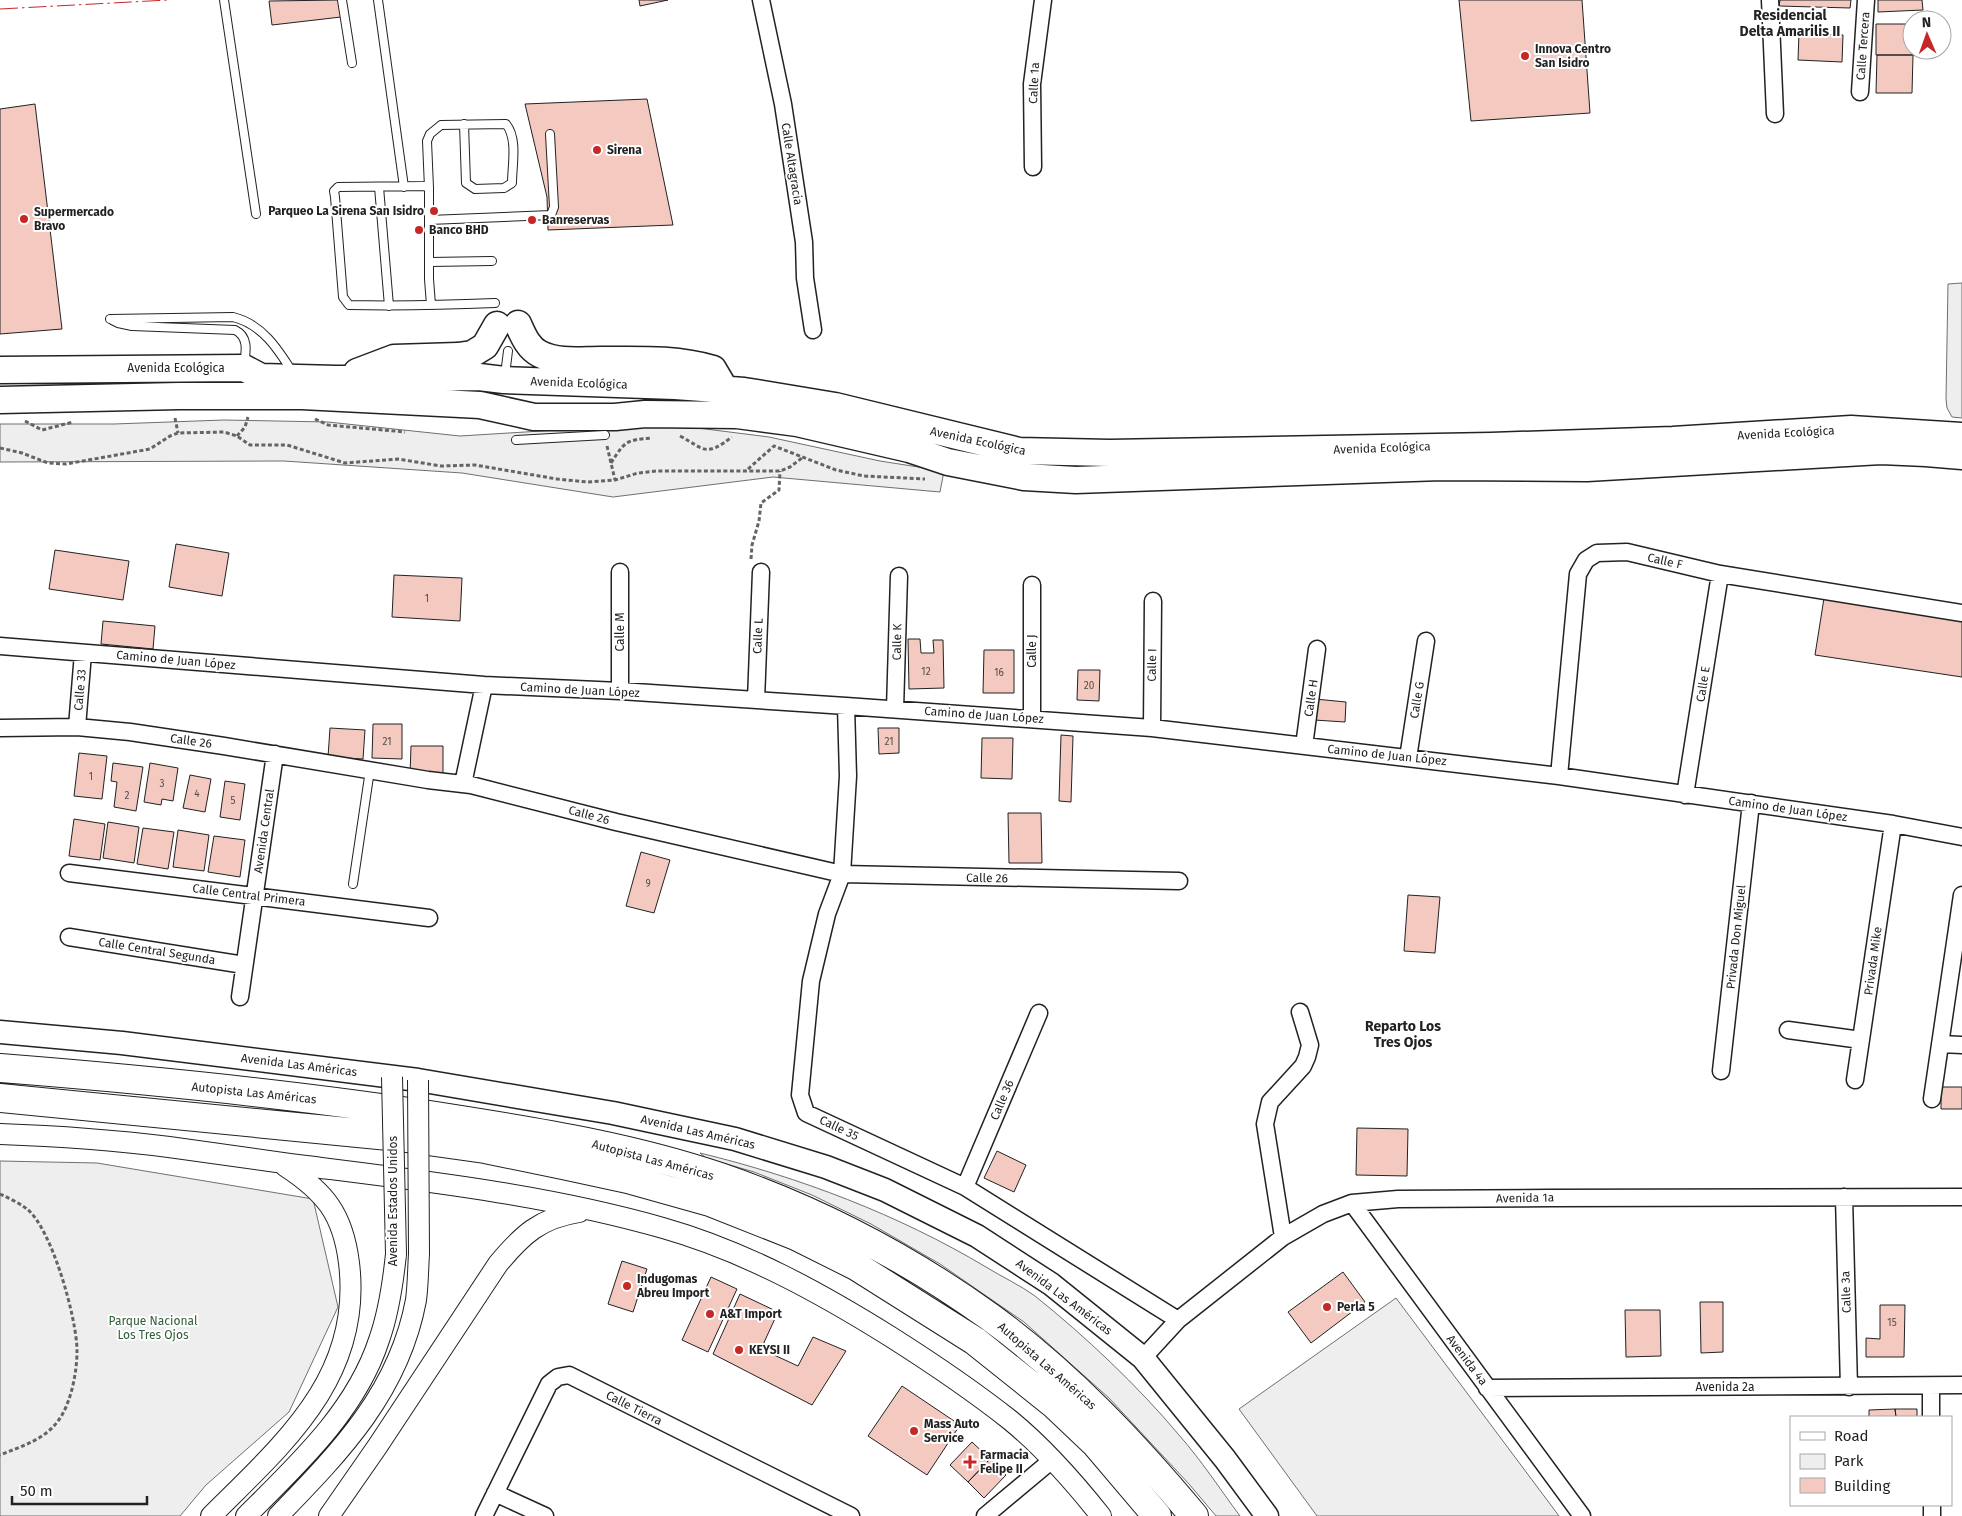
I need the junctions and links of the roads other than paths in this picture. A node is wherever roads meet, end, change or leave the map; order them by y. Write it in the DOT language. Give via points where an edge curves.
graph roads {
  1 [pos="224,0"];
  2 [pos="342,0"];
  3 [pos="378,0"];
  4 [pos="761,0"];
  5 [pos="1043,0"];
  6 [pos="1770,0"];
  7 [pos="1866,0"];
  8 [pos="352,63"];
  9 [pos="1860,92"];
  10 [pos="1775,114"];
  11 [pos="464,124"];
  12 [pos="550,134"];
  13 [pos="1033,167"];
  14 [pos="404,186"];
  15 [pos="379,187"];
  16 [pos="429,188"];
  17 [pos="256,214"];
  18 [pos="429,220"];
  19 [pos="430,262"];
  20 [pos="492,262"];
  21 [pos="431,305"];
  22 [pos="389,306"];
  23 [pos="503,317"];
  24 [pos="813,330"];
  25 [pos="508,352"];
  26 [pos="244,368"];
  27 [pos="0,370"];
  28 [pos="295,377"];
  29 [pos="336,379"];
  30 [pos="504,380"];
  31 [pos="726,391"];
  32 [pos="0,400"];
  33 [pos="355,400"];
  34 [pos="645,414"];
  35 [pos="535,428"];
  36 [pos="605,435"];
  37 [pos="1962,436"];
  38 [pos="516,440"];
  39 [pos="1962,456"];
  40 [pos="620,572"];
  41 [pos="761,572"];
  42 [pos="1720,574"];
  43 [pos="899,576"];
  44 [pos="1032,585"];
  45 [pos="1153,601"];
  46 [pos="1962,613"];
  47 [pos="1426,642"];
  48 [pos="0,646"];
  49 [pos="1317,649"];
  50 [pos="83,652"];
  51 [pos="484,685"];
  52 [pos="620,691"];
  53 [pos="756,700"];
  54 [pos="846,706"];
  55 [pos="895,709"];
  56 [pos="1032,718"];
  57 [pos="77,727"];
  58 [pos="0,728"];
  59 [pos="1152,728"];
  60 [pos="1304,746"];
  61 [pos="275,754"];
  62 [pos="1408,758"];
  63 [pos="370,770"];
  64 [pos="1558,776"];
  65 [pos="462,784"];
  66 [pos="1686,795"];
  67 [pos="1751,803"];
  68 [pos="1893,824"];
  69 [pos="1962,837"];
  70 [pos="69,873"];
  71 [pos="842,874"];
  72 [pos="1179,881"];
  73 [pos="353,884"];
  74 [pos="1962,894"];
  75 [pos="255,896"];
  76 [pos="429,918"];
  77 [pos="69,937"];
  78 [pos="244,964"];
  79 [pos="240,997"];
  80 [pos="1300,1012"];
  81 [pos="1039,1013"];
  82 [pos="1788,1030"];
  83 [pos="0,1032"];
  84 [pos="1861,1040"];
  85 [pos="1940,1044"];
  86 [pos="1962,1045"];
  87 [pos="0,1068"];
  88 [pos="1721,1071"];
  89 [pos="392,1076"];
  90 [pos="418,1080"];
  91 [pos="1855,1080"];
  92 [pos="0,1098"];
  93 [pos="1932,1099"];
  94 [pos="0,1134"];
  95 [pos="282,1163"];
  96 [pos="965,1187"];
  97 [pos="1844,1197"];
  98 [pos="1962,1197"];
  99 [pos="1352,1203"];
  100 [pos="591,1210"];
  101 [pos="1283,1237"];
  102 [pos="1178,1320"];
  103 [pos="1143,1358"];
  104 [pos="1962,1385"];
  105 [pos="1931,1386"];
  106 [pos="1849,1387"];
  107 [pos="1487,1388"];
  108 [pos="1931,1416"];
  109 [pos="1052,1460"];
  110 [pos="495,1493"];
  111 [pos="211,1516"];
  112 [pos="246,1516"];
  113 [pos="278,1516"];
  114 [pos="329,1516"];
  115 [pos="484,1516"];
  116 [pos="545,1516"];
  117 [pos="851,1516"];
  118 [pos="985,1516"];
  119 [pos="1101,1516"];
  120 [pos="1157,1516"];
  121 [pos="1194,1516"];
  122 [pos="1268,1516"];
  123 [pos="1582,1516"];
  1 -- 17 [label="lane"];
  2 -- 8 [label="lane"];
  3 -- 14 [label="lane"];
  4 -- 24 [label="street, Calle Altagracia" via="794,173"];
  5 -- 13 [label="street, Calle 1a" via="1032,84"];
  6 -- 10 [label="street"];
  7 -- 9 [label="street, Calle Tercera"];
  11 -- 11 [label="lane" via="506,124 513,140 512,183 504,188 475,189 466,183"];
  11 -- 16 [label="lane" via="441,125 430,134 427,141"];
  12 -- 18 [label="lane" via="554,207 551,216"];
  14 -- 15 [label="lane"];
  14 -- 16 [label="lane"];
  15 -- 22 [label="lane"];
  15 -- 22 [label="lane" via="338,187 334,197 346,303"];
  16 -- 18 [label="lane"];
  18 -- 19 [label="lane"];
  19 -- 20 [label="lane"];
  19 -- 21 [label="lane"];
  21 -- 22 [label="lane"];
  21 -- 23 [label="lane"];
  23 -- 29 [label="main road" via="485,346 472,354 394,358"];
  23 -- 31 [label="main road" via="534,349 555,360 695,363 714,369"];
  25 -- 30 [label="lane"];
  26 -- 27 [label="main road, Avenida Ecológica"];
  26 -- 28 [label="main road, Avenida Ecológica" via="261,376"];
  26 -- 28 [label="lane" via="244,338 235,330 132,326 110,319 224,317 246,320 265,334"];
  28 -- 29 [label="main road, Avenida Ecológica"];
  29 -- 30 [label="main road, Avenida Ecológica" via="479,377"];
  30 -- 31 [label="main road, Avenida Ecológica"];
  30 -- 33 [label="main road" via="487,389 385,387 372,389"];
  30 -- 34 [label="main road" via="535,391 614,392 631,397"];
  31 -- 37 [label="main road, Avenida Ecológica" via="766,394 834,406 1019,451 1140,453 1533,444 1673,440 1851,429"];
  32 -- 33 [label="main road, Avenida Ecológica" via="179,396 302,396"];
  33 -- 35 [label="main road, Avenida Ecológica" via="480,405"];
  34 -- 35 [label="main road, Avenida Ecológica"];
  34 -- 39 [label="main road, Avenida Ecológica" via="737,416 797,423 909,449 948,462 1024,476 1076,480 1441,467 1587,468 1881,451"];
  35 -- 36 [label="lane"];
  35 -- 38 [label="lane"];
  40 -- 52 [label="street, Calle M"];
  41 -- 53 [label="street, Calle L"];
  42 -- 46 [label="street, Calle F"];
  42 -- 64 [label="street, Calle F" via="1626,552 1597,553 1586,560 1578,574"];
  42 -- 66 [label="street, Calle E"];
  43 -- 55 [label="street, Calle K"];
  44 -- 56 [label="street, Calle J"];
  45 -- 59 [label="street, Calle I"];
  47 -- 62 [label="street, Calle G"];
  48 -- 50 [label="street, Camino de Juan López"];
  49 -- 60 [label="street, Calle H"];
  50 -- 51 [label="street, Camino de Juan López"];
  50 -- 57 [label="street, Calle 33"];
  51 -- 52 [label="street, Camino de Juan López"];
  51 -- 65 [label="street"];
  52 -- 53 [label="street, Camino de Juan López"];
  53 -- 54 [label="street, Camino de Juan López"];
  54 -- 55 [label="street, Camino de Juan López"];
  54 -- 71 [label="street, Calle 35" via="848,776"];
  55 -- 56 [label="street, Camino de Juan López"];
  56 -- 59 [label="street, Camino de Juan López"];
  57 -- 58 [label="street, Calle 26"];
  57 -- 61 [label="street, Calle 26"];
  59 -- 60 [label="street, Camino de Juan López"];
  60 -- 62 [label="street, Camino de Juan López"];
  61 -- 63 [label="street, Calle 26"];
  61 -- 75 [label="street, Avenida Central"];
  62 -- 64 [label="street, Camino de Juan López"];
  63 -- 65 [label="street, Calle 26"];
  63 -- 73 [label="lane"];
  64 -- 66 [label="street, Camino de Juan López"];
  65 -- 71 [label="street, Calle 26"];
  66 -- 67 [label="street, Camino de Juan López"];
  67 -- 68 [label="street, Camino de Juan López"];
  67 -- 88 [label="street, Privada Don Miguel"];
  68 -- 69 [label="street, Camino de Juan López"];
  68 -- 84 [label="street, Privada Mike"];
  70 -- 75 [label="street, Calle Central Primera"];
  71 -- 72 [label="street, Calle 26"];
  71 -- 96 [label="street, Calle 35" via="827,914 811,981 800,1095 806,1112"];
  74 -- 85 [label="street"];
  75 -- 76 [label="street, Calle Central Primera"];
  75 -- 78 [label="street, Avenida Central"];
  77 -- 78 [label="street, Calle Central Segunda"];
  78 -- 79 [label="street, Avenida Central"];
  80 -- 101 [label="street" via="1310,1045 1307,1057 1303,1066 1270,1102 1265,1124"];
  81 -- 96 [label="street, Calle 36"];
  82 -- 84 [label="street"];
  83 -- 89 [label="main road, Avenida Las Américas" via="131,1044"];
  84 -- 91 [label="street, Privada Mike"];
  85 -- 86 [label="street"];
  85 -- 93 [label="street"];
  87 -- 121 [label="highway, Autopista Las Américas" via="122,1078 405,1111 560,1137 631,1152 721,1177 804,1210 866,1241 990,1317 1076,1388 1156,1470"];
  89 -- 90 [label="main road, Avenida Las Américas"];
  89 -- 112 [label="street, Avenida Estados Unidos, bridge" via="396,1254 392,1294 379,1341 366,1371 342,1410 314,1445"];
  90 -- 103 [label="main road, Avenida Las Américas" via="614,1113 735,1139 826,1167 915,1204 977,1236 1051,1284"];
  90 -- 113 [label="street, Avenida Estados Unidos, bridge" via="419,1254 416,1300 406,1339 388,1381 366,1417 338,1453"];
  92 -- 120 [label="highway, Autopista Las Américas" via="408,1138 628,1178 710,1202 796,1236 856,1266 975,1342 1055,1405 1095,1443"];
  94 -- 95 [label="street" via="168,1147"];
  95 -- 100 [label="street" via="410,1179"];
  95 -- 111 [label="street" via="310,1183 335,1214 348,1254 351,1300 348,1324 334,1368 305,1417 285,1442"];
  96 -- 102 [label="street, Calle 35"];
  97 -- 98 [label="street, Avenida 1a"];
  97 -- 99 [label="street, Avenida 1a" via="1445,1199"];
  97 -- 106 [label="street, Calle 3a"];
  99 -- 101 [label="street, Avenida 1a" via="1323,1214"];
  99 -- 107 [label="street, Avenida 4a"];
  100 -- 109 [label="street" via="716,1245 822,1295 969,1390 1012,1422"];
  100 -- 114 [label="street" via="548,1219 516,1242"];
  101 -- 102 [label="street, Avenida 1a"];
  102 -- 103 [label="street, Avenida 1a"];
  103 -- 122 [label="main road, Avenida Las Américas"];
  104 -- 105 [label="street, Avenida 2a"];
  105 -- 106 [label="street, Avenida 2a"];
  105 -- 108 [label="street"];
  106 -- 107 [label="street, Avenida 2a"];
  107 -- 123 [label="street, Avenida 4a"];
  109 -- 118 [label="street"];
  109 -- 119 [label="street"];
  110 -- 115 [label="street, Calle Tierra"];
  110 -- 116 [label="street"];
  110 -- 117 [label="street, Calle Tierra" via="549,1384 558,1377 569,1375"];
}
